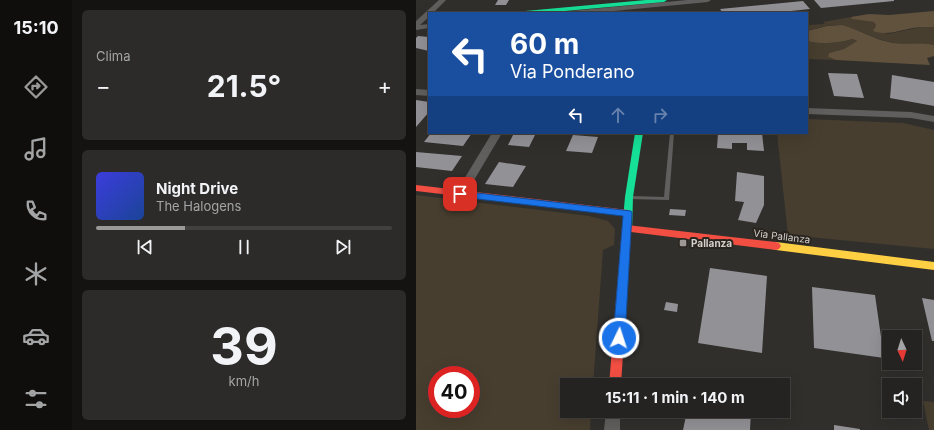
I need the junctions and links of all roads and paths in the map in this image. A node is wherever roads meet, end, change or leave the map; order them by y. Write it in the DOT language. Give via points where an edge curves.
graph roads {
  1 [pos="443,0"];
  2 [pos="708,0"];
  3 [pos="662,2"];
  4 [pos="430,12"];
  5 [pos="537,12"];
  6 [pos="580,12"];
  7 [pos="659,12"];
  8 [pos="428,14"];
  9 [pos="428,22"];
  10 [pos="417,25"];
  11 [pos="428,26"];
  12 [pos="416,92"];
  13 [pos="428,93"];
  14 [pos="808,111"];
  15 [pos="934,119"];
  16 [pos="496,134"];
  17 [pos="639,134"];
  18 [pos="672,134"];
  19 [pos="416,188"];
  20 [pos="460,194"];
  21 [pos="629,198"];
  22 [pos="628,213"];
  23 [pos="627,228"];
  24 [pos="934,266"];
  25 [pos="616,378"];
  26 [pos="613,418"];
  27 [pos="612,430"];
  1 -- 4 [label="street"];
  2 -- 3 [label="street"];
  3 -- 5 [label="street"];
  3 -- 6 [label="street"];
  3 -- 7 [label="street"];
  8 -- 10 [label="street"];
  9 -- 10 [label="street"];
  10 -- 11 [label="street"];
  12 -- 13 [label="street"];
  14 -- 15 [label="street" via="912,115"];
  16 -- 20 [label="street"];
  17 -- 21 [label="street"];
  18 -- 21 [label="lane" via="667,199"];
  19 -- 20 [label="street"];
  20 -- 22 [label="street"];
  21 -- 22 [label="street"];
  22 -- 23 [label="street"];
  23 -- 24 [label="street, Via Pallanza"];
  23 -- 25 [label="street"];
  26 -- 27 [label="street"];
}
